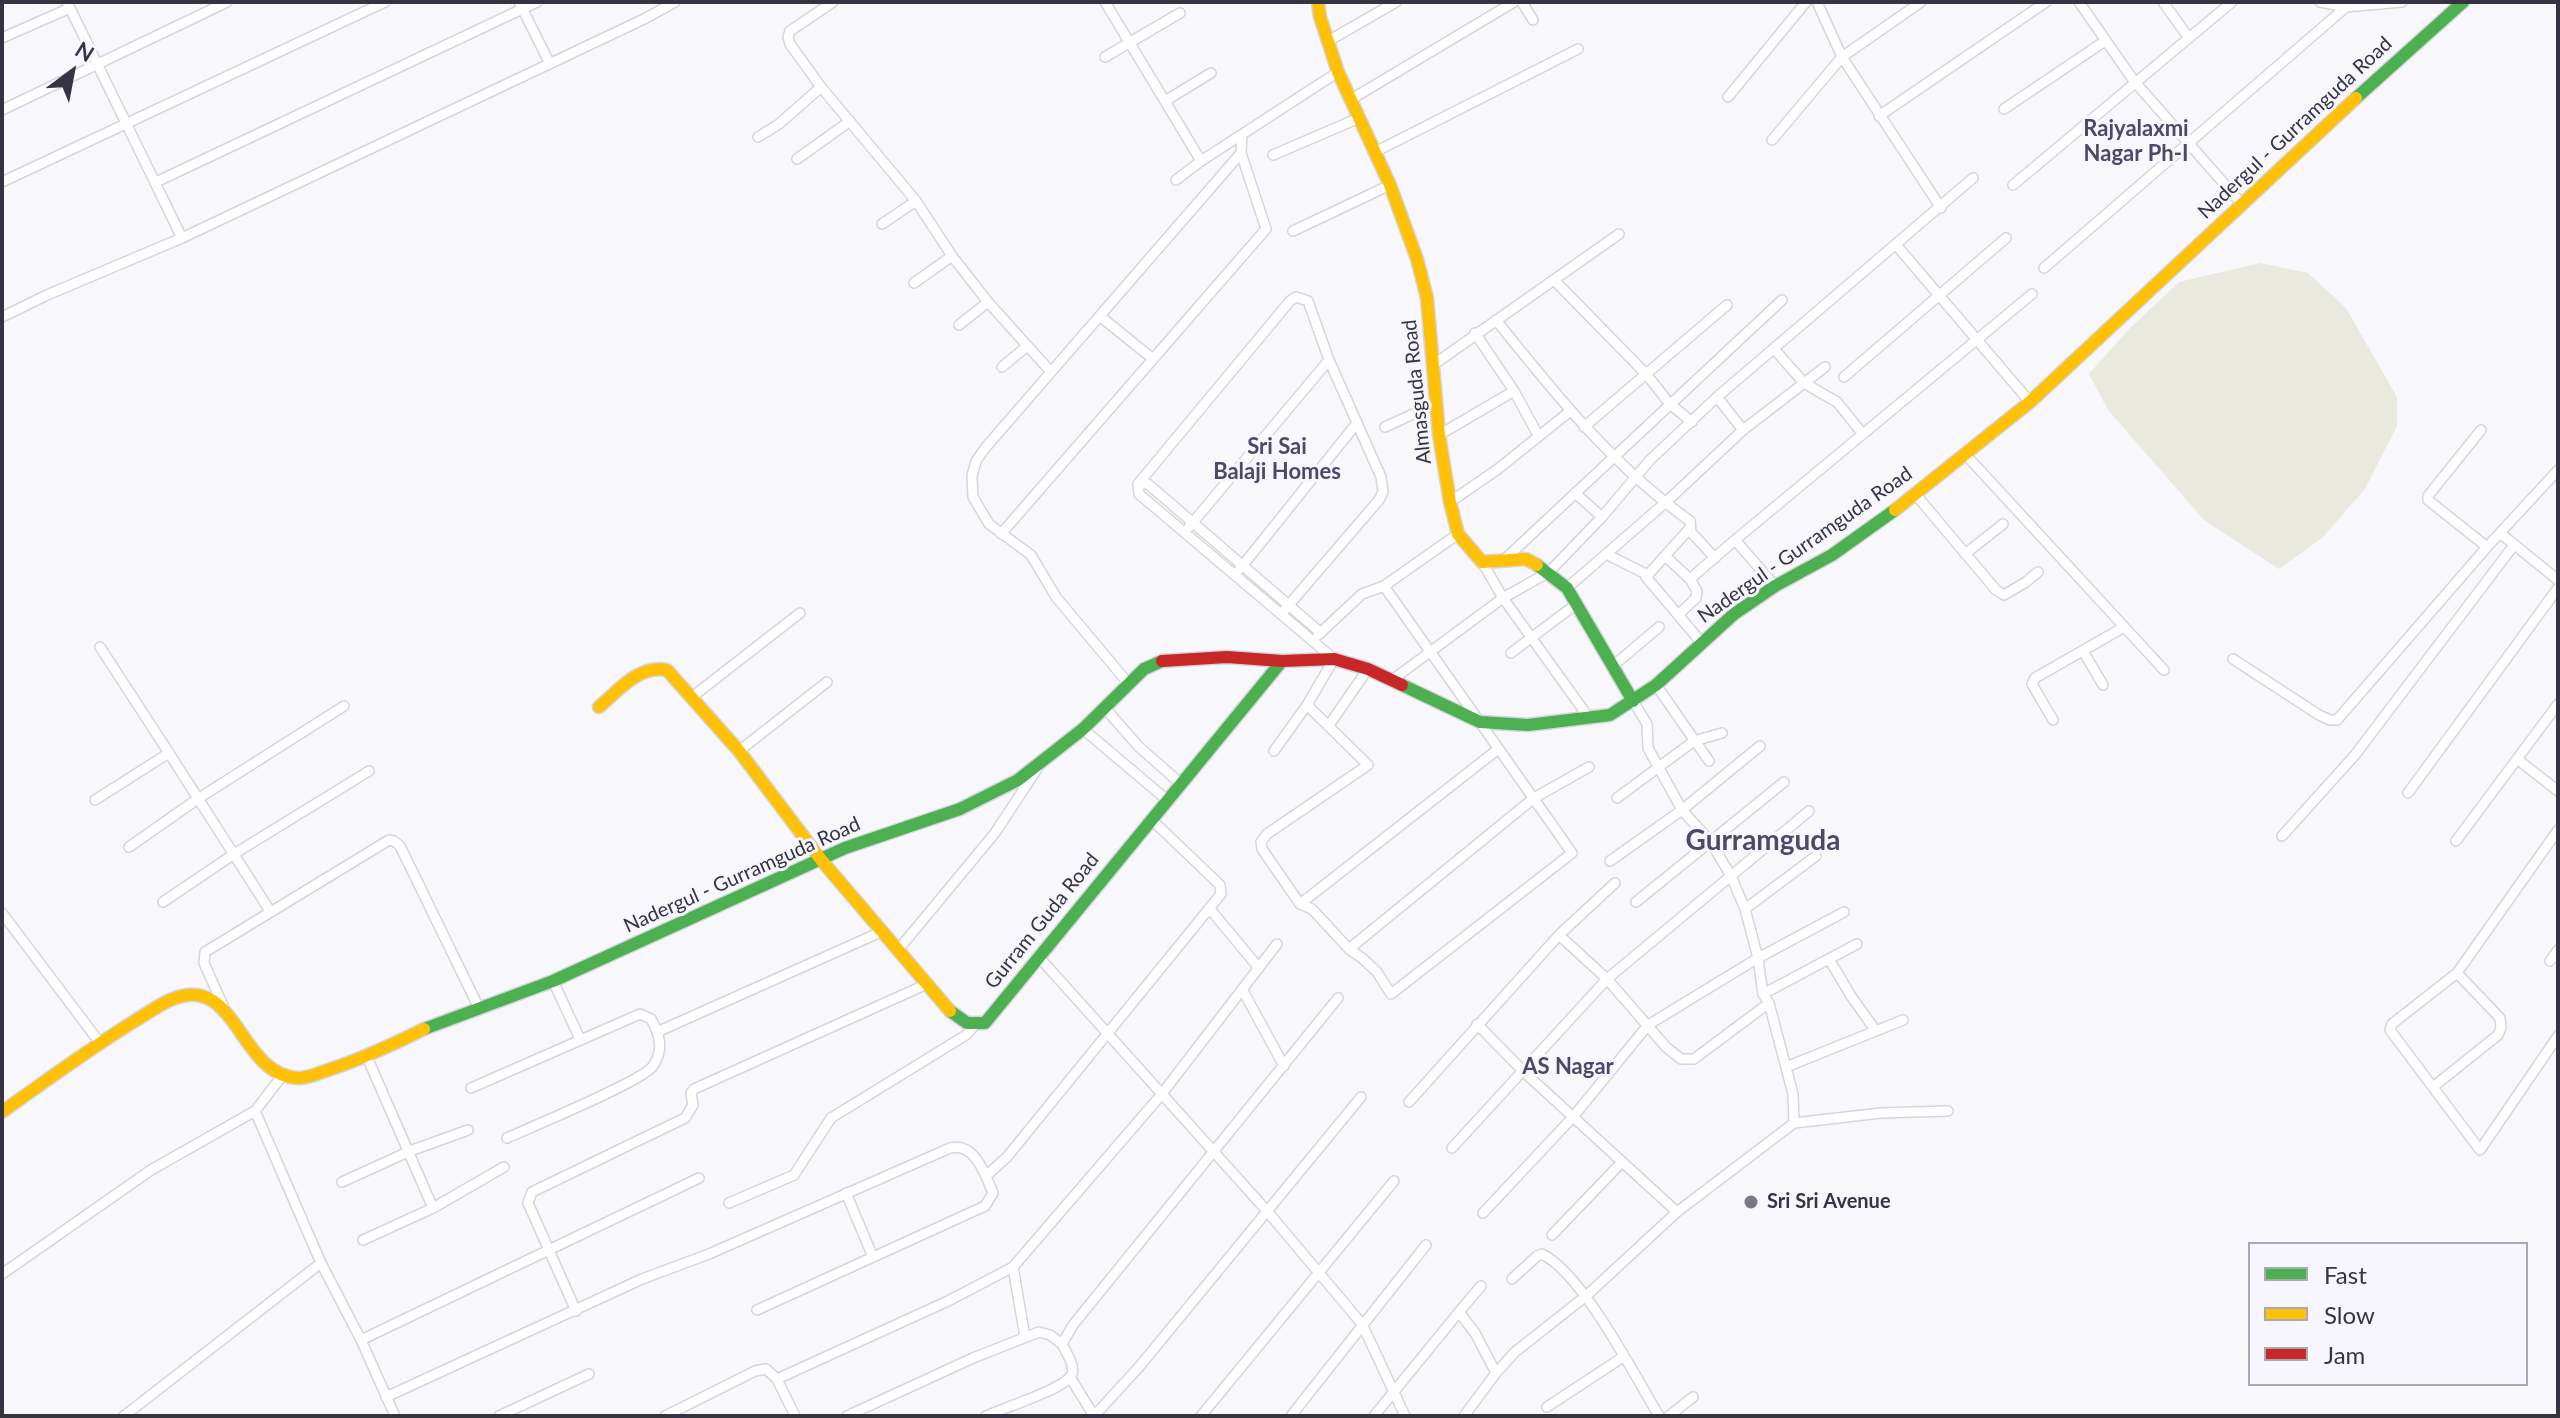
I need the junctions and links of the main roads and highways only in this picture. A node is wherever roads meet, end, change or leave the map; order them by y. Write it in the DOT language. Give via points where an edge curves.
graph roads {
  1 [pos="1318,2"];
  2 [pos="2463,2"];
  3 [pos="1282,661"];
  4 [pos="1633,701"];
  5 [pos="599,707"];
  6 [pos="822,861"];
  7 [pos="2,1112"];
  1 -- 4 [label="main road, Almasguda Road" via="1338,72 1417,259 1427,298 1439,435 1458,534 1482,562 1526,559 1567,588"];
  2 -- 4 [label="main road, Nadergul - Gurramguda Road" via="2030,402 1916,495 1832,555 1734,614"];
  3 -- 4 [label="main road, Nadergul - Gurramguda Road" via="1334,659 1368,669 1480,722 1528,725 1589,718 1610,715"];
  3 -- 6 [label="main road, Nadergul - Gurramguda Road" via="1227,657 1156,662 1018,780 960,809 858,843"];
  3 -- 6 [label="main road, Gurram Guda Road" via="985,1023 974,1026 952,1013"];
  5 -- 6 [label="main road" via="646,669 667,670 739,751"];
  6 -- 7 [label="main road, Nadergul - Gurramguda Road" via="553,981 303,1078 268,1068 225,1010 199,995 185,995 100,1043"];
}
